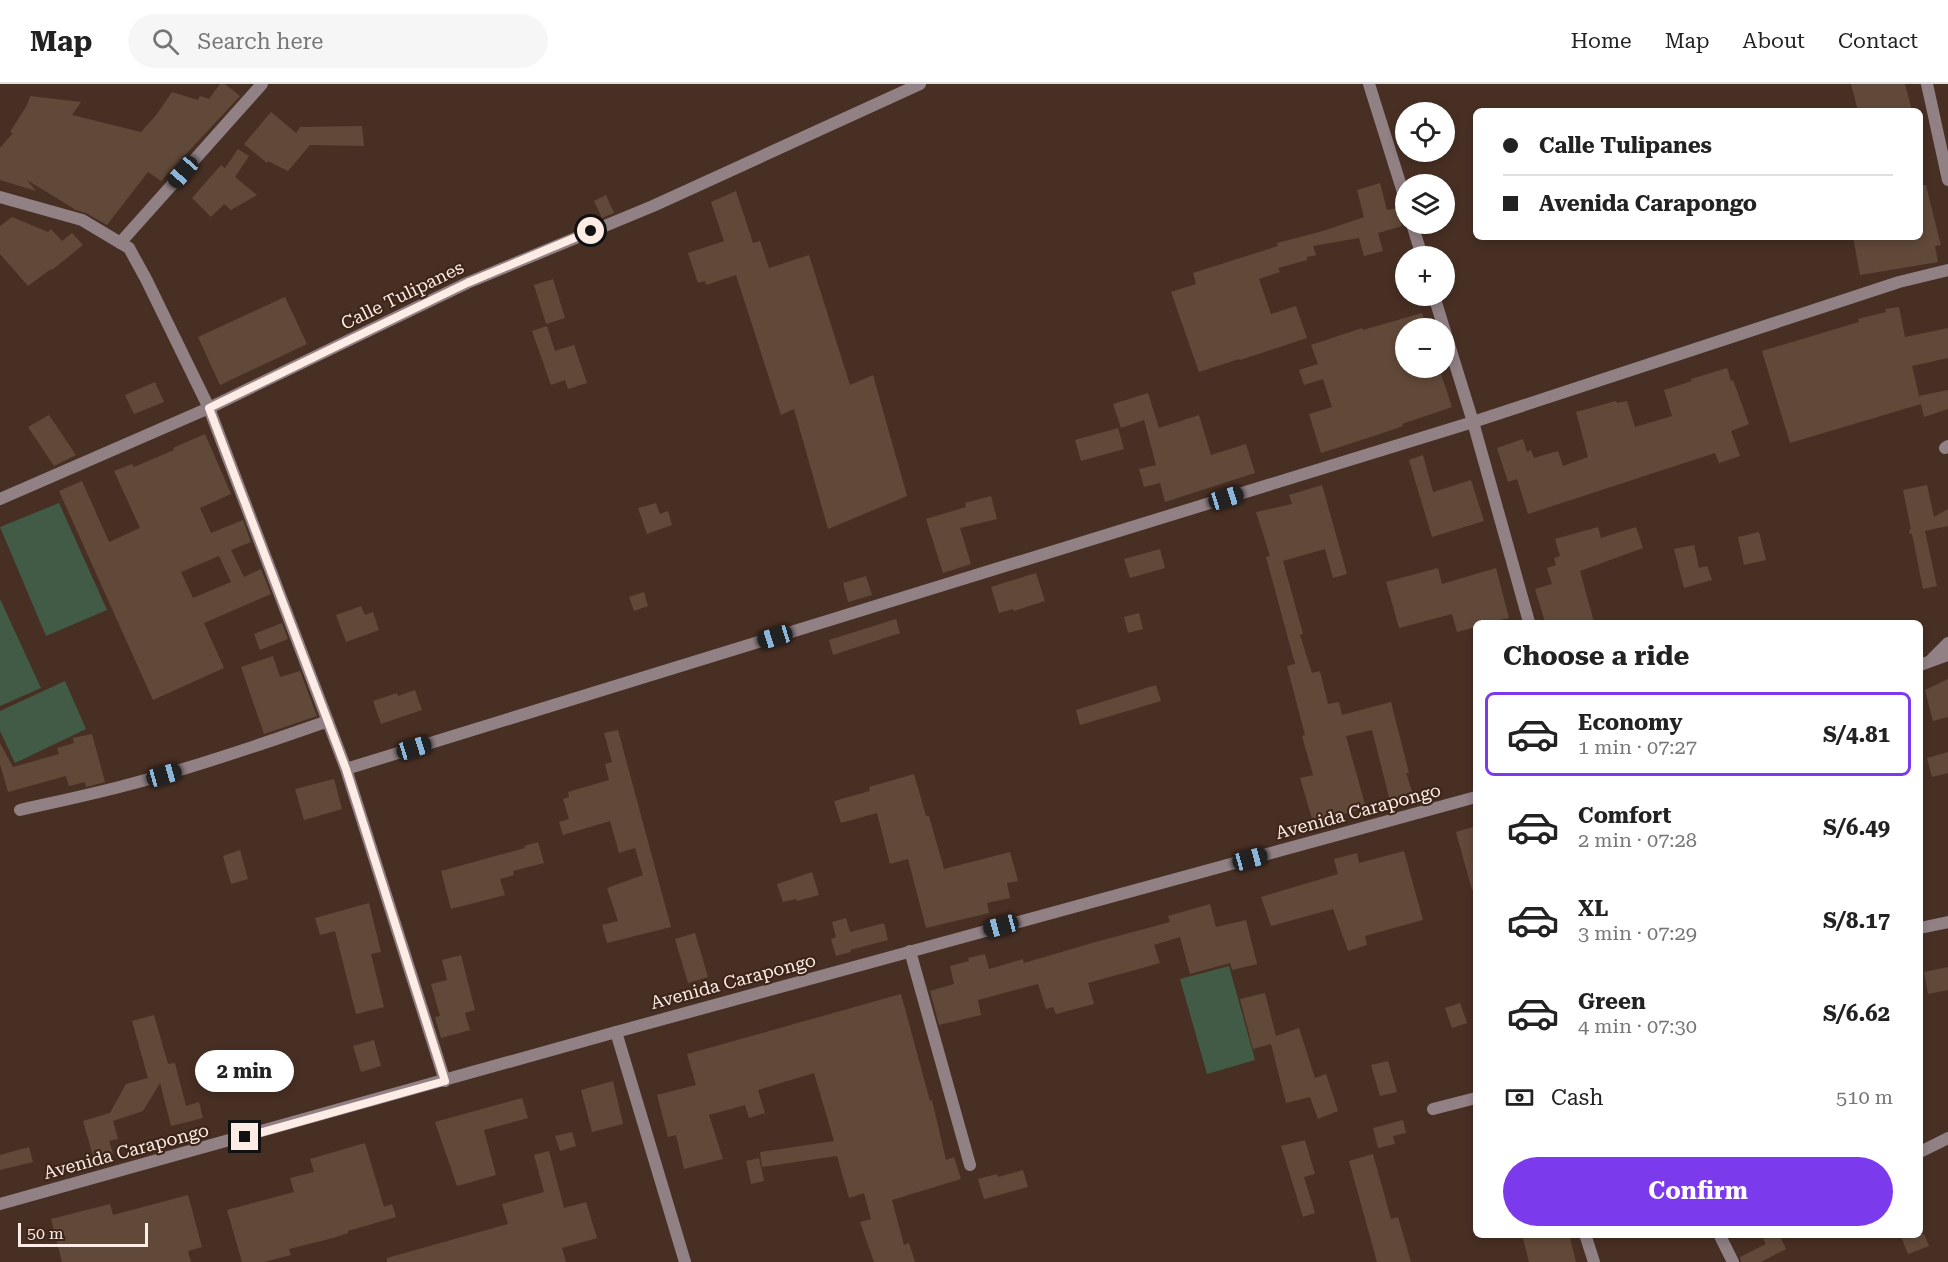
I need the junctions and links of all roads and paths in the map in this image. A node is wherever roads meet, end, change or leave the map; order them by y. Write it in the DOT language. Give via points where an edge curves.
graph roads {
  1 [pos="262,84"];
  2 [pos="920,84"];
  3 [pos="1369,84"];
  4 [pos="1927,84"];
  5 [pos="1397,174"];
  6 [pos="1948,180"];
  7 [pos="0,197"];
  8 [pos="120,243"];
  9 [pos="1948,270"];
  10 [pos="1437,306"];
  11 [pos="209,408"];
  12 [pos="1473,422"];
  13 [pos="0,499"];
  14 [pos="1528,620"];
  15 [pos="1948,643"];
  16 [pos="1948,655"];
  17 [pos="1924,663"];
  18 [pos="328,721"];
  19 [pos="346,769"];
  20 [pos="1473,798"];
  21 [pos="21,810"];
  22 [pos="1948,922"];
  23 [pos="1923,927"];
  24 [pos="910,951"];
  25 [pos="616,1032"];
  26 [pos="445,1081"];
  27 [pos="1473,1099"];
  28 [pos="1433,1109"];
  29 [pos="1948,1138"];
  30 [pos="1923,1150"];
  31 [pos="970,1165"];
  32 [pos="0,1204"];
  33 [pos="1586,1238"];
  34 [pos="1725,1238"];
  35 [pos="685,1262"];
  36 [pos="1594,1262"];
  37 [pos="1733,1262"];
  1 -- 8 [label="street"];
  2 -- 11 [label="street, Calle Tulipanes" via="653,206 467,283"];
  3 -- 5 [label="street"];
  4 -- 6 [label="street"];
  7 -- 8 [label="street" via="75,217"];
  8 -- 11 [label="street" via="129,248 146,279"];
  9 -- 12 [label="street" via="1899,282"];
  10 -- 12 [label="street"];
  11 -- 13 [label="street, Calle Tulipanes"];
  11 -- 18 [label="street"];
  12 -- 14 [label="street"];
  12 -- 19 [label="street"];
  15 -- 17 [label="street"];
  16 -- 17 [label="street"];
  18 -- 19 [label="street"];
  18 -- 21 [label="street" via="175,772"];
  19 -- 26 [label="street"];
  20 -- 24 [label="street, Avenida Carapongo"];
  22 -- 23 [label="street"];
  24 -- 25 [label="street, Avenida Carapongo"];
  24 -- 31 [label="street"];
  25 -- 26 [label="street, Avenida Carapongo"];
  25 -- 35 [label="street"];
  26 -- 32 [label="street, Avenida Carapongo"];
  27 -- 28 [label="street"];
  29 -- 30 [label="street"];
  33 -- 36 [label="street"];
  34 -- 37 [label="street"];
}
